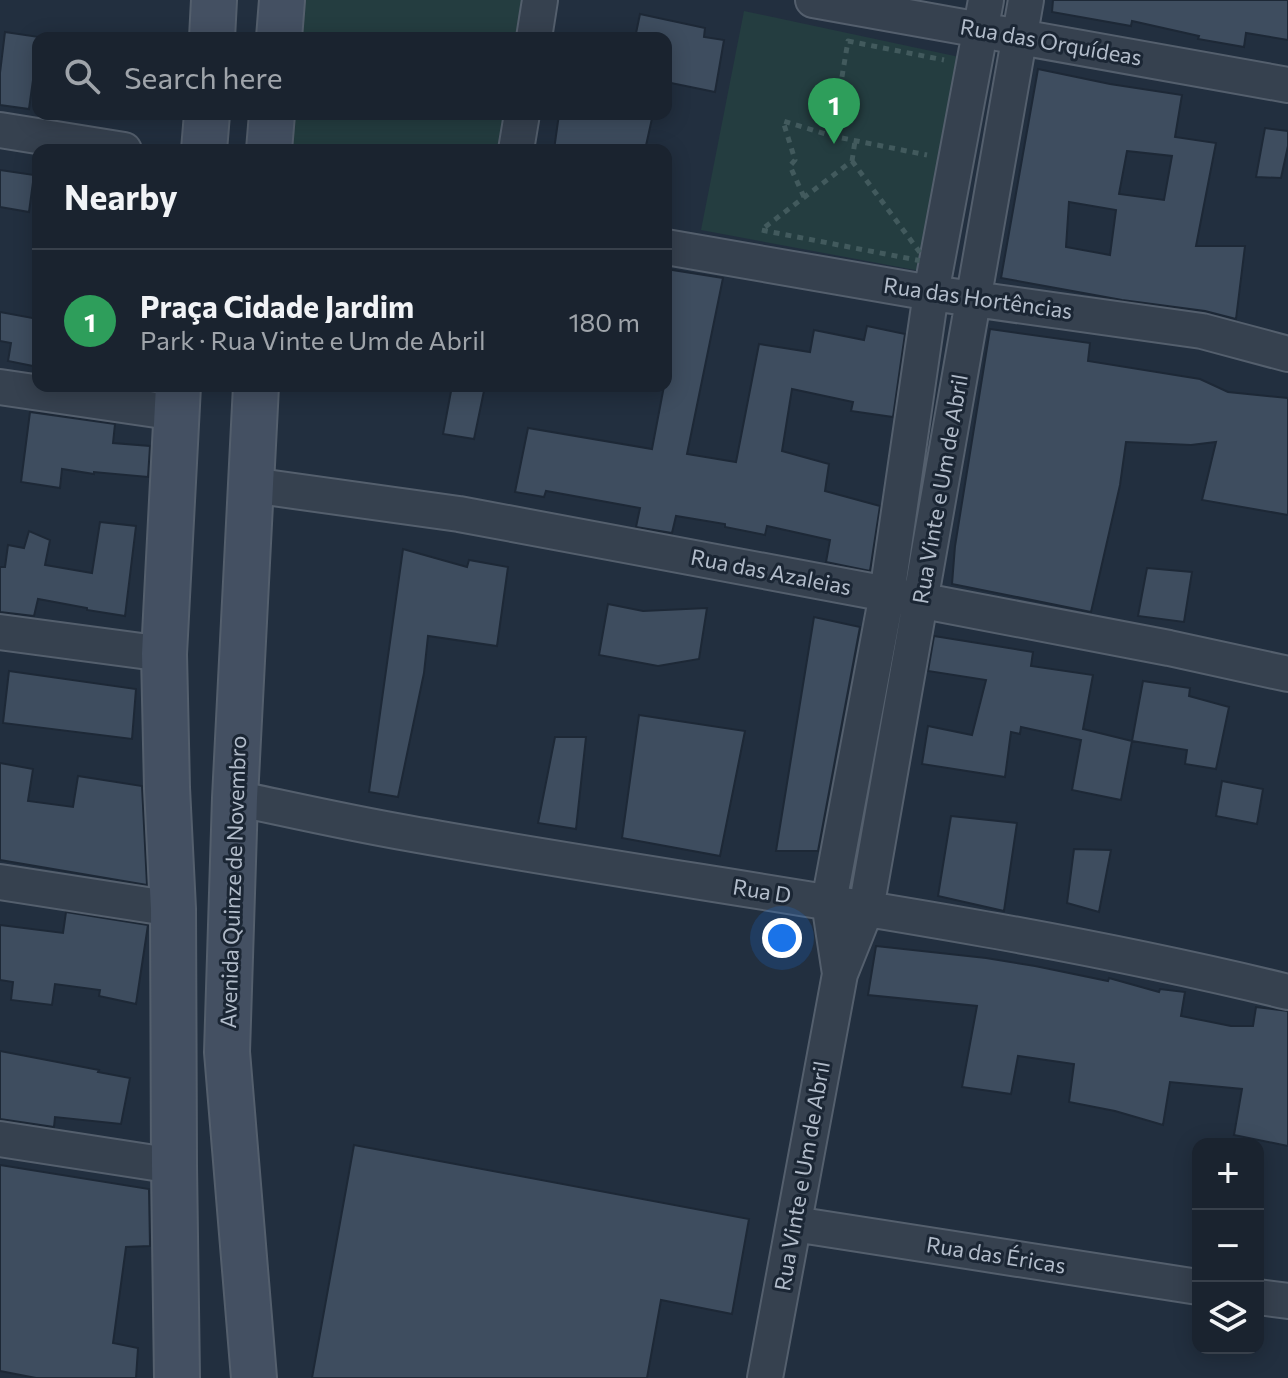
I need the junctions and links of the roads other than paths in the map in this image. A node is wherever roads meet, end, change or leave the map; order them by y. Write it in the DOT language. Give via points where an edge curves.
graph roads {
  1 [pos="214,0"];
  2 [pos="282,0"];
  3 [pos="540,0"];
  4 [pos="813,0"];
  5 [pos="1026,0"];
  6 [pos="984,15"];
  7 [pos="212,32"];
  8 [pos="279,32"];
  9 [pos="535,32"];
  10 [pos="1020,37"];
  11 [pos="1288,85"];
  12 [pos="206,120"];
  13 [pos="272,120"];
  14 [pos="521,120"];
  15 [pos="0,130"];
  16 [pos="87,144"];
  17 [pos="204,144"];
  18 [pos="270,144"];
  19 [pos="517,144"];
  20 [pos="672,248"];
  21 [pos="931,293"];
  22 [pos="974,298"];
  23 [pos="1288,354"];
  24 [pos="0,387"];
  25 [pos="32,389"];
  26 [pos="68,392"];
  27 [pos="256,392"];
  28 [pos="178,400"];
  29 [pos="251,485"];
  30 [pos="904,597"];
  31 [pos="0,632"];
  32 [pos="164,654"];
  33 [pos="1288,674"];
  34 [pos="235,798"];
  35 [pos="0,882"];
  36 [pos="829,902"];
  37 [pos="173,909"];
  38 [pos="866,909"];
  39 [pos="840,974"];
  40 [pos="1288,992"];
  41 [pos="233,1129"];
  42 [pos="0,1139"];
  43 [pos="174,1152"];
  44 [pos="794,1224"];
  45 [pos="1192,1286"];
  46 [pos="1264,1298"];
  47 [pos="1288,1301"];
  48 [pos="177,1378"];
  49 [pos="254,1378"];
  50 [pos="765,1378"];
  1 -- 7 [label="main road"];
  2 -- 8 [label="main road"];
  3 -- 9 [label="street"];
  4 -- 6 [label="street, Rua das Orquídeas"];
  5 -- 10 [label="street, Rua Vinte e Um de Abril"];
  6 -- 10 [label="street, Rua das Orquídeas"];
  6 -- 21 [label="street, Rua Vinte e Um de Abril"];
  10 -- 11 [label="street, Rua das Orquídeas"];
  10 -- 22 [label="street, Rua Vinte e Um de Abril"];
  12 -- 17 [label="main road"];
  13 -- 18 [label="main road"];
  14 -- 19 [label="street"];
  15 -- 16 [label="street"];
  20 -- 21 [label="street, Rua das Hortências"];
  21 -- 22 [label="street, Rua das Hortências"];
  21 -- 30 [label="street, Rua Vinte e Um de Abril"];
  22 -- 23 [label="street, Rua das Hortências" via="1202,331"];
  22 -- 30 [label="street, Rua Vinte e Um de Abril"];
  24 -- 25 [label="street"];
  26 -- 28 [label="street"];
  27 -- 29 [label="main road, Avenida Quinze de Novembro"];
  28 -- 32 [label="main road"];
  29 -- 30 [label="street, Rua das Azaleias" via="459,514"];
  29 -- 34 [label="main road, Avenida Quinze de Novembro"];
  30 -- 33 [label="street, Rua das Azaleias"];
  30 -- 36 [label="street, Rua Vinte e Um de Abril"];
  30 -- 38 [label="street, Rua Vinte e Um de Abril"];
  31 -- 32 [label="street"];
  32 -- 37 [label="main road"];
  34 -- 36 [label="street, Rua D" via="406,833"];
  34 -- 41 [label="main road, Avenida Quinze de Novembro" via="227,1052"];
  35 -- 37 [label="street"];
  36 -- 38 [label="street, Rua D"];
  36 -- 39 [label="street, Rua Vinte e Um de Abril"];
  37 -- 43 [label="main road"];
  38 -- 39 [label="street, Rua Vinte e Um de Abril"];
  38 -- 40 [label="street, Rua D" via="1105,950"];
  39 -- 44 [label="street, Rua Vinte e Um de Abril"];
  41 -- 43 [label="main road"];
  41 -- 49 [label="main road, Avenida Quinze de Novembro"];
  42 -- 43 [label="street"];
  43 -- 48 [label="main road"];
  44 -- 45 [label="street, Rua das Éricas"];
  44 -- 50 [label="street, Rua Vinte e Um de Abril"];
  46 -- 47 [label="street"];
}
